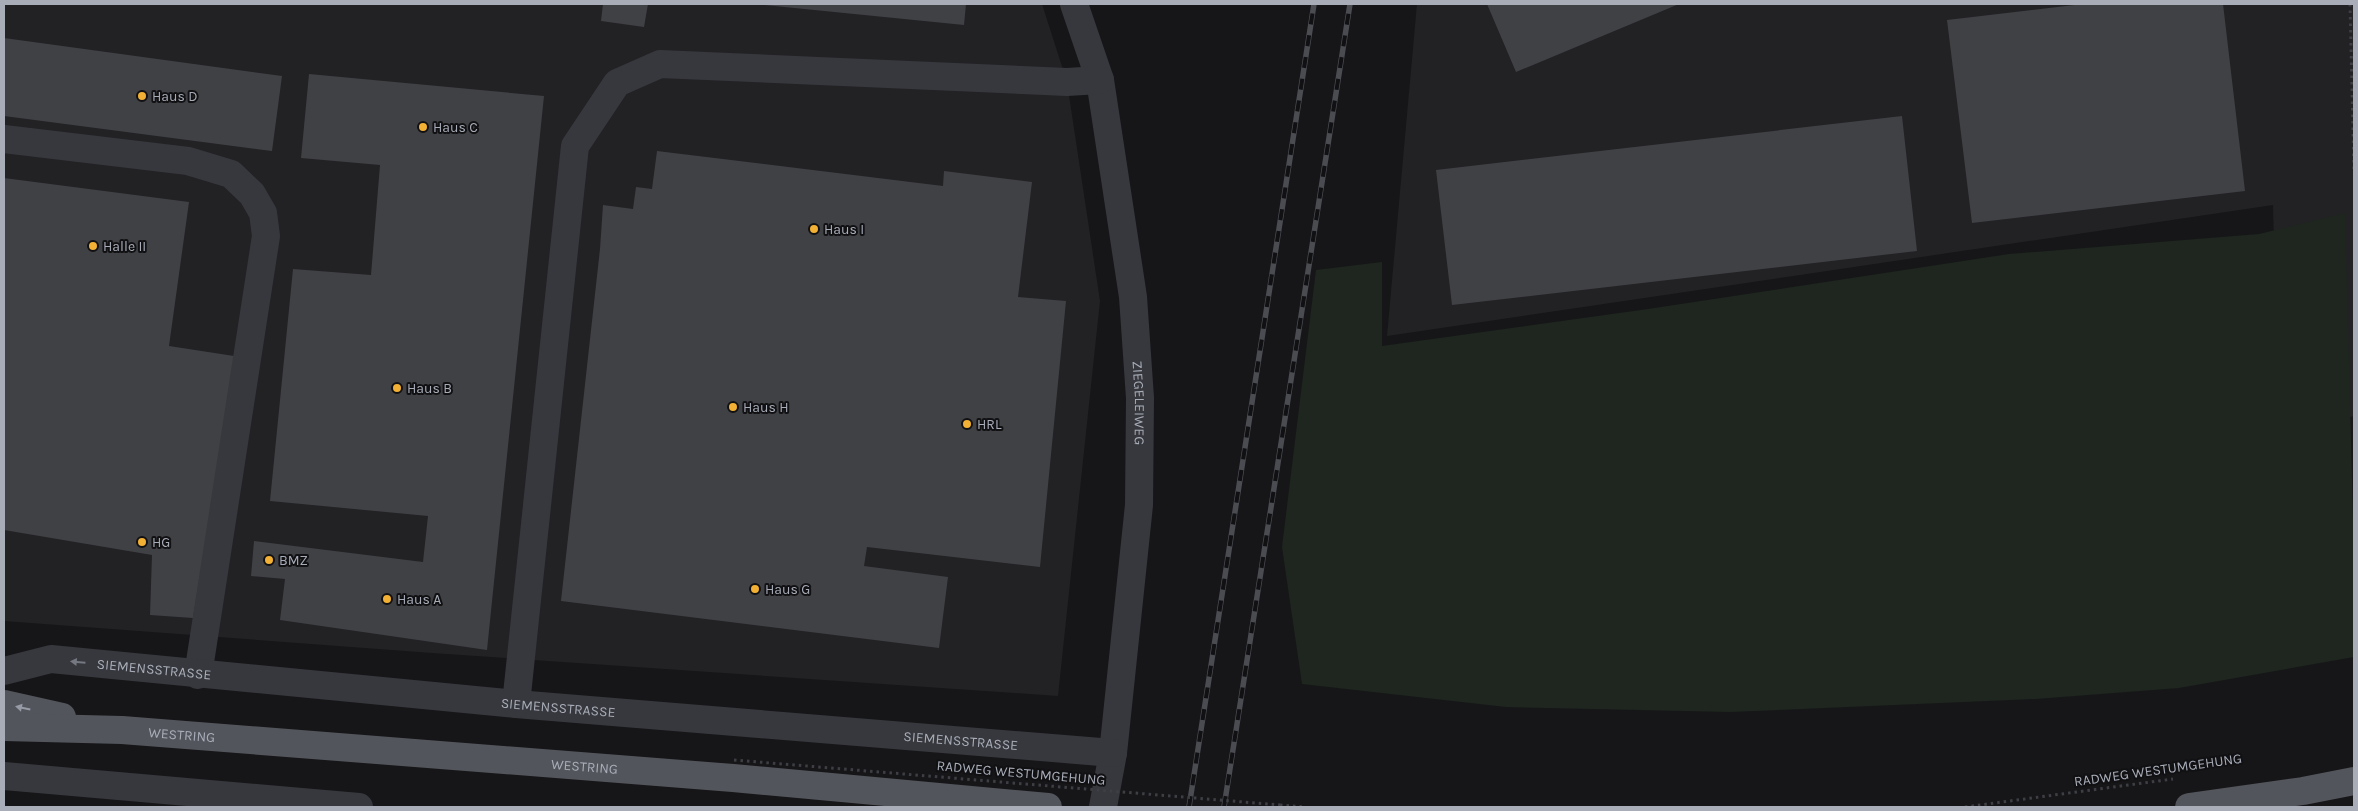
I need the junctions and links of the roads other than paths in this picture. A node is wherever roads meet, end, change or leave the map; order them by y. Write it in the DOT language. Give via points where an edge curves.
graph roads {
  1 [pos="1074,4"];
  2 [pos="1100,80"];
  3 [pos="4,139"];
  4 [pos="4,671"];
  5 [pos="198,675"];
  6 [pos="4,704"];
  7 [pos="516,704"];
  8 [pos="4,727"];
  9 [pos="122,730"];
  10 [pos="1112,753"];
  11 [pos="6,775"];
  12 [pos="2354,781"];
  13 [pos="133,797"];
  14 [pos="359,807"];
  15 [pos="1048,807"];
  16 [pos="1103,807"];
  17 [pos="2189,807"];
  1 -- 2 [label="street, ZIEGELEIWEG"];
  2 -- 7 [label="street" via="1067,82 660,64 617,83 575,146"];
  2 -- 10 [label="street, ZIEGELEIWEG" via="1132,297 1140,398 1139,505"];
  3 -- 5 [label="street" via="188,160 230,174 252,194 263,213 266,236"];
  5 -- 4 [label="street, SIEMENSSTRASSE, one-way" via="51,660"];
  5 -- 7 [label="street, SIEMENSSTRASSE"];
  9 -- 6 [label="main road, WESTRING, one-way"];
  7 -- 10 [label="street, SIEMENSSTRASSE"];
  8 -- 9 [label="main road, WESTRING"];
  9 -- 15 [label="main road, WESTRING" via="734,769"];
  10 -- 16 [label="street, ZIEGELEIWEG"];
  11 -- 13 [label="street"];
  12 -- 17 [label="main road" via="2303,792"];
  13 -- 14 [label="street"];
}
